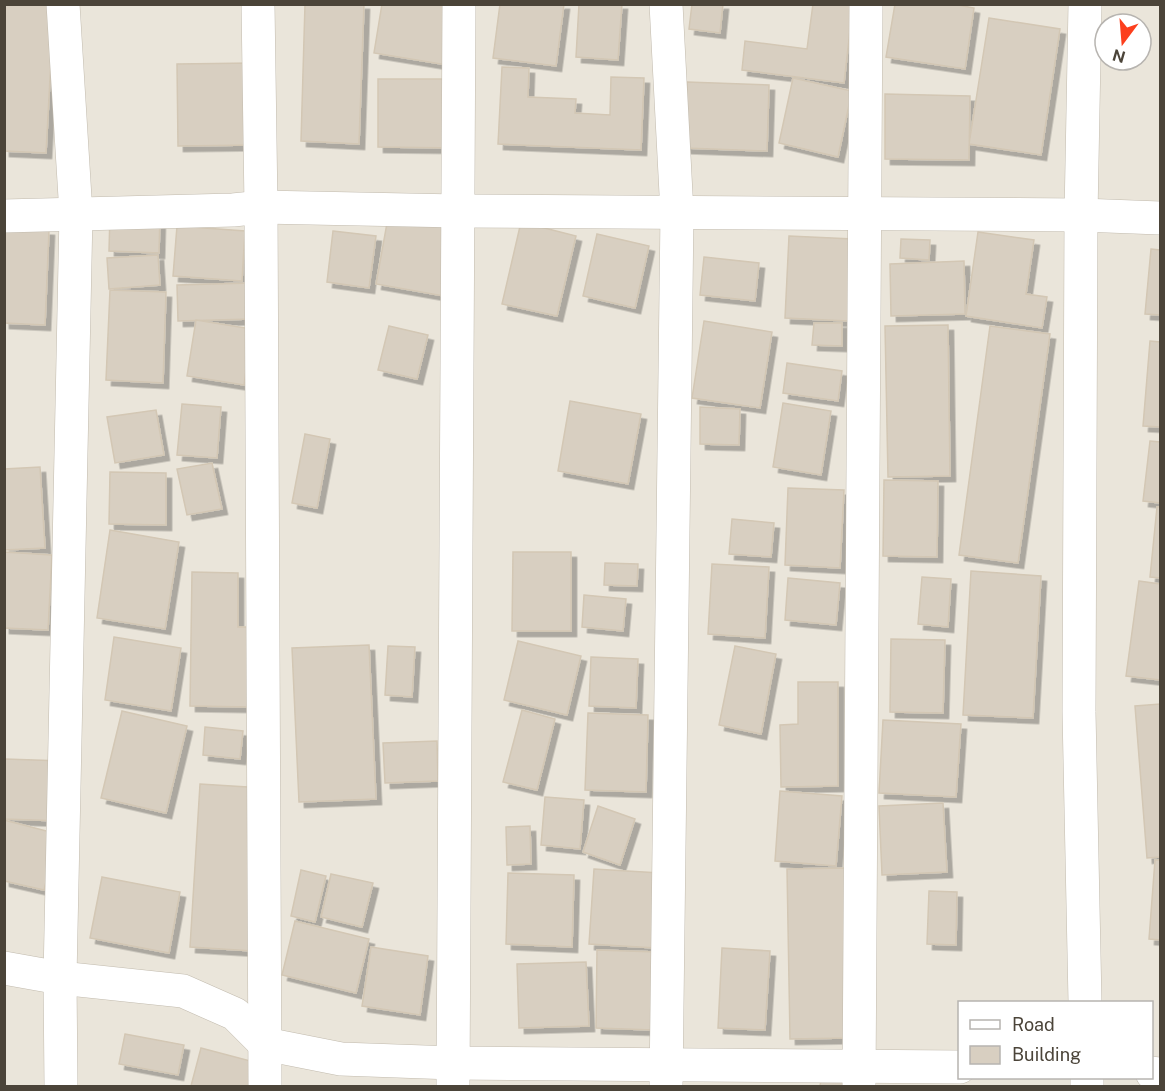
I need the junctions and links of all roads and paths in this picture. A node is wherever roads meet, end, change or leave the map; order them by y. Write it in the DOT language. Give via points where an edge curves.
graph roads {
  1 [pos="63,4"];
  2 [pos="258,4"];
  3 [pos="459,4"];
  4 [pos="666,4"];
  5 [pos="866,4"];
  6 [pos="1084,4"];
  7 [pos="261,207"];
  8 [pos="458,211"];
  9 [pos="677,213"];
  10 [pos="76,214"];
  11 [pos="866,214"];
  12 [pos="1081,215"];
  13 [pos="4,216"];
  14 [pos="1161,218"];
  15 [pos="4,968"];
  16 [pos="60,978"];
  17 [pos="1085,1001"];
  18 [pos="265,1044"];
  19 [pos="958,1067"];
  20 [pos="453,1075"];
  21 [pos="666,1076"];
  22 [pos="859,1077"];
  23 [pos="60,1086"];
  24 [pos="265,1086"];
  1 -- 10 [label="street"];
  2 -- 7 [label="street"];
  3 -- 8 [label="street"];
  4 -- 9 [label="street"];
  5 -- 11 [label="street"];
  6 -- 12 [label="street"];
  7 -- 8 [label="street"];
  7 -- 10 [label="street"];
  7 -- 18 [label="street"];
  8 -- 9 [label="street"];
  8 -- 20 [label="street"];
  9 -- 11 [label="street"];
  9 -- 21 [label="street"];
  10 -- 13 [label="street"];
  10 -- 16 [label="street"];
  11 -- 12 [label="street"];
  11 -- 22 [label="street"];
  12 -- 14 [label="street"];
  12 -- 17 [label="street" via="1078,712"];
  15 -- 16 [label="street"];
  16 -- 18 [label="street" via="183,991 235,1014"];
  16 -- 23 [label="street"];
  18 -- 20 [label="street"];
  18 -- 24 [label="street"];
  19 -- 22 [label="street"];
  20 -- 21 [label="street"];
  21 -- 22 [label="street"];
}
